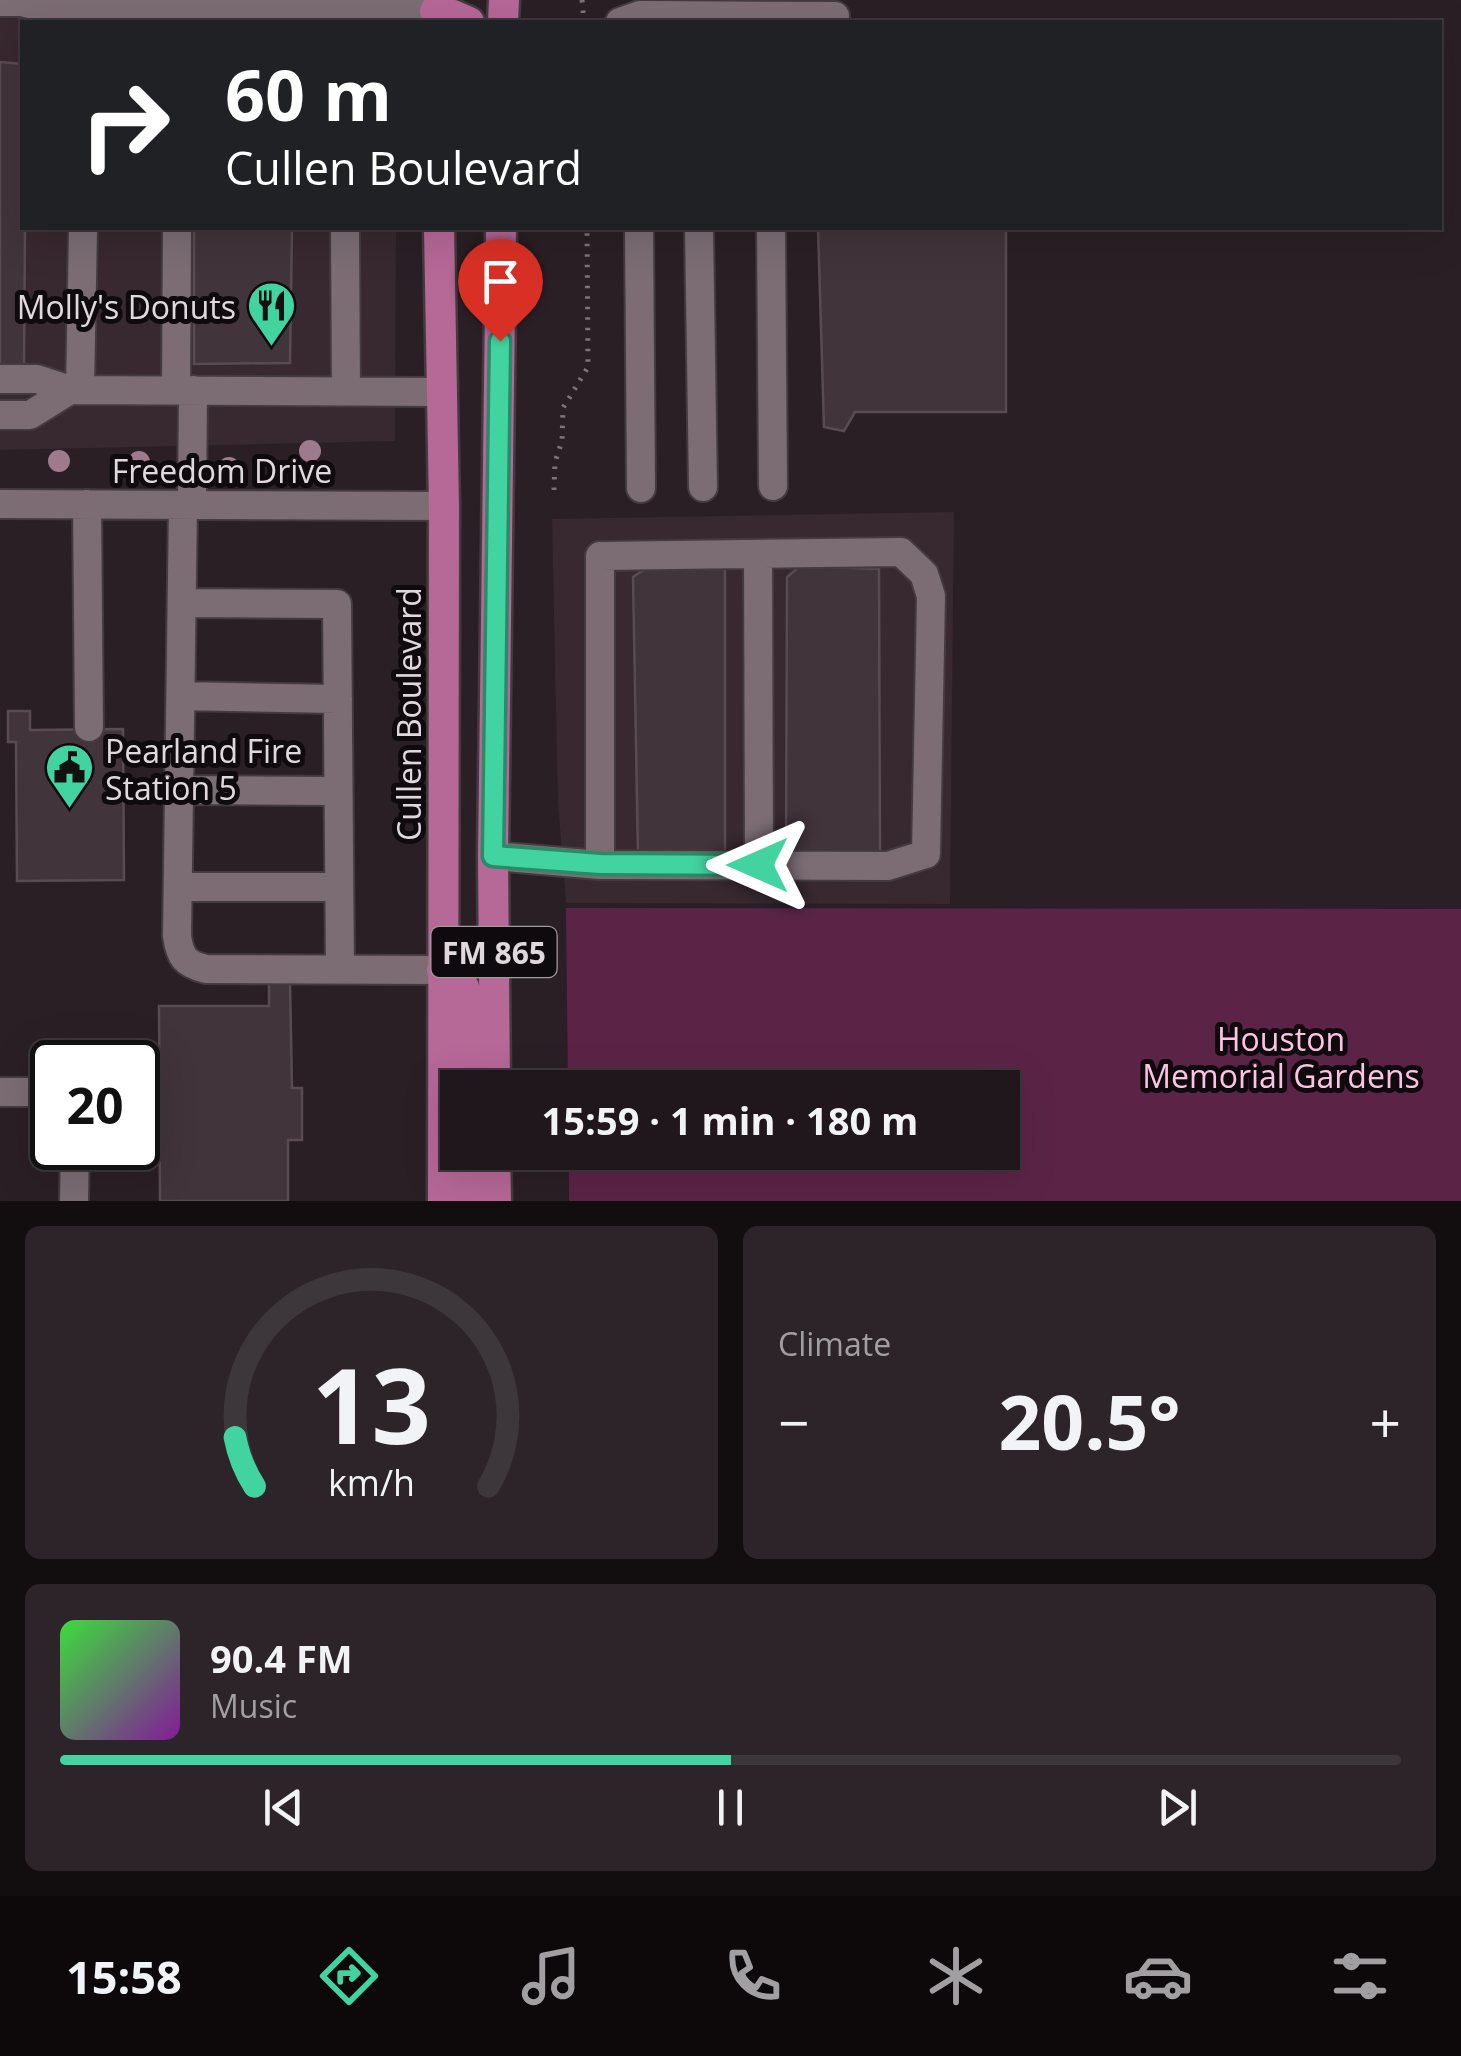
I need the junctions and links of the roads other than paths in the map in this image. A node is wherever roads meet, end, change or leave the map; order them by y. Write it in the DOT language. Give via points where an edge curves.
graph roads {
  1 [pos="0,2"];
  2 [pos="52,5"];
  3 [pos="345,11"];
  4 [pos="435,11"];
  5 [pos="835,16"];
  6 [pos="768,19"];
  7 [pos="465,20"];
  8 [pos="626,20"];
  9 [pos="83,230"];
  10 [pos="177,230"];
  11 [pos="346,230"];
  12 [pos="439,230"];
  13 [pos="501,230"];
  14 [pos="639,230"];
  15 [pos="699,230"];
  16 [pos="771,230"];
  17 [pos="0,379"];
  18 [pos="75,390"];
  19 [pos="184,390"];
  20 [pos="346,391"];
  21 [pos="442,392"];
  22 [pos="0,415"];
  23 [pos="773,486"];
  24 [pos="704,487"];
  25 [pos="641,488"];
  26 [pos="498,491"];
  27 [pos="0,504"];
  28 [pos="87,504"];
  29 [pos="188,505"];
  30 [pos="444,506"];
  31 [pos="758,554"];
  32 [pos="182,603"];
  33 [pos="181,696"];
  34 [pos="338,699"];
  35 [pos="88,727"];
  36 [pos="179,790"];
  37 [pos="338,791"];
  38 [pos="493,856"];
  39 [pos="600,864"];
  40 [pos="758,865"];
  41 [pos="178,887"];
  42 [pos="339,887"];
  43 [pos="340,970"];
  44 [pos="442,970"];
  45 [pos="468,1070"];
  46 [pos="495,1070"];
  47 [pos="0,1092"];
  48 [pos="30,1092"];
  49 [pos="75,1170"];
  50 [pos="469,1170"];
  51 [pos="495,1170"];
  52 [pos="74,1201"];
  53 [pos="443,1201"];
  54 [pos="469,1201"];
  55 [pos="496,1201"];
  1 -- 2 [label="street"];
  2 -- 3 [label="street"];
  3 -- 4 [label="street"];
  4 -- 7 [label="main road"];
  5 -- 6 [label="street"];
  6 -- 8 [label="street"];
  9 -- 18 [label="street"];
  10 -- 19 [label="street"];
  11 -- 20 [label="street"];
  12 -- 21 [label="main road, Cullen Boulevard / FM 865"];
  13 -- 26 [label="main road, FM 865"];
  14 -- 25 [label="street"];
  15 -- 24 [label="street"];
  16 -- 23 [label="street"];
  17 -- 18 [label="street" via="37,379"];
  18 -- 19 [label="street"];
  18 -- 22 [label="street" via="30,415"];
  19 -- 20 [label="street"];
  19 -- 29 [label="street"];
  20 -- 21 [label="street"];
  21 -- 30 [label="main road, Cullen Boulevard / FM 865"];
  26 -- 30 [label="main road"];
  26 -- 38 [label="main road, FM 865"];
  27 -- 28 [label="street, Freedom Drive"];
  28 -- 29 [label="street, Freedom Drive"];
  28 -- 35 [label="street"];
  29 -- 30 [label="street, Freedom Drive"];
  29 -- 32 [label="street"];
  30 -- 44 [label="main road, Cullen Boulevard / FM 865"];
  31 -- 39 [label="street" via="600,556"];
  31 -- 40 [label="street"];
  31 -- 40 [label="street" via="901,552 924,574 931,596 926,854 888,866"];
  32 -- 33 [label="street"];
  32 -- 34 [label="street" via="337,604"];
  33 -- 34 [label="street"];
  33 -- 36 [label="street"];
  34 -- 37 [label="street"];
  36 -- 37 [label="street"];
  36 -- 41 [label="street"];
  37 -- 42 [label="street"];
  38 -- 39 [label="street"];
  38 -- 46 [label="main road, FM 865"];
  39 -- 40 [label="street"];
  41 -- 42 [label="street"];
  41 -- 43 [label="street" via="177,936 189,964"];
  42 -- 43 [label="street"];
  43 -- 44 [label="street"];
  44 -- 45 [label="main road" via="464,987"];
  44 -- 53 [label="main road, Cullen Boulevard / FM 865"];
  47 -- 48 [label="street"];
  49 -- 52 [label="street"];
  50 -- 54 [label="main road"];
  51 -- 55 [label="main road"];
}
